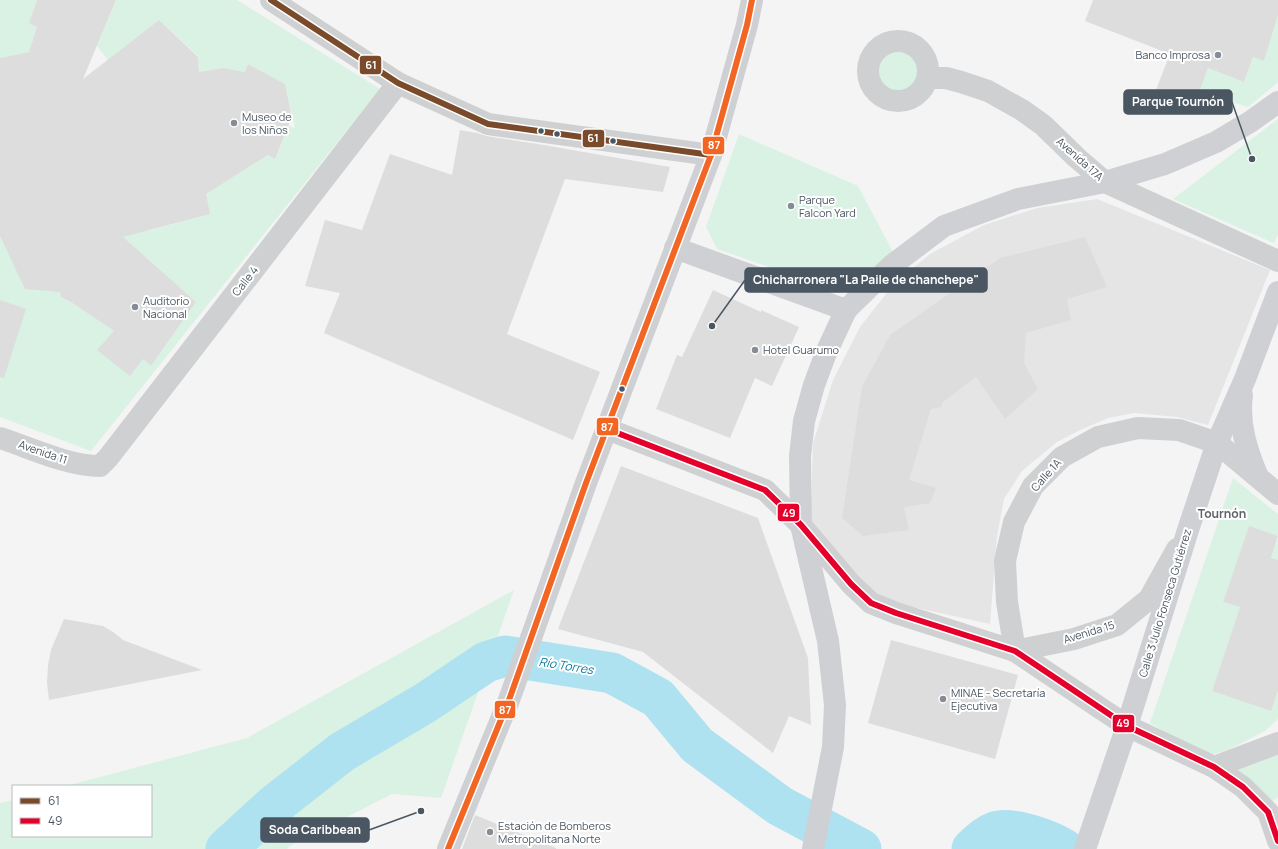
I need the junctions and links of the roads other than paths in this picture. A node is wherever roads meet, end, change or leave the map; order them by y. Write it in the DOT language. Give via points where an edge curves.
graph roads {
  1 [pos="271,0"];
  2 [pos="752,0"];
  3 [pos="929,78"];
  4 [pos="398,83"];
  5 [pos="1278,102"];
  6 [pos="711,155"];
  7 [pos="1105,182"];
  8 [pos="675,248"];
  9 [pos="1278,261"];
  10 [pos="1278,292"];
  11 [pos="846,310"];
  12 [pos="1244,379"];
  13 [pos="607,429"];
  14 [pos="0,438"];
  15 [pos="1217,443"];
  16 [pos="86,466"];
  17 [pos="1258,477"];
  18 [pos="1278,494"];
  19 [pos="801,525"];
  20 [pos="1188,530"];
  21 [pos="1015,651"];
  22 [pos="1127,726"];
  23 [pos="1278,743"];
  24 [pos="1214,767"];
  25 [pos="1278,841"];
  26 [pos="448,849"];
  27 [pos="813,849"];
  28 [pos="1085,849"];
  1 -- 4 [label="street"];
  2 -- 6 [label="street"];
  3 -- 7 [label="street, Avenida 17A" via="946,78 962,82 988,91 1022,110 1043,125"];
  4 -- 6 [label="street" via="488,124"];
  4 -- 16 [label="street, Calle 4" via="108,458 100,466"];
  5 -- 7 [label="street" via="1216,142 1165,164"];
  6 -- 8 [label="street"];
  7 -- 9 [label="street, Avenida 17A"];
  7 -- 11 [label="street" via="1018,199 944,226 890,266"];
  8 -- 11 [label="street"];
  8 -- 13 [label="street"];
  10 -- 12 [label="street, Calle 3 Julio Fonseca Gutiérrez"];
  11 -- 19 [label="street" via="826,353 804,421 800,456"];
  12 -- 15 [label="street, Calle 3 Julio Fonseca Gutiérrez"];
  12 -- 17 [label="street" via="1242,429 1248,454"];
  13 -- 19 [label="street, Avenida 15" via="765,490"];
  13 -- 26 [label="street" via="509,700"];
  14 -- 16 [label="street, Avenida 11"];
  15 -- 17 [label="street"];
  15 -- 20 [label="street, Calle 3 Julio Fonseca Gutiérrez"];
  15 -- 21 [label="street, Calle 1A" via="1179,430 1138,428 1098,437 1062,457 1034,486 1014,522 1005,561 1007,602"];
  17 -- 18 [label="street"];
  19 -- 21 [label="street, Avenida 15" via="851,584 871,603"];
  19 -- 27 [label="street" via="828,641 835,705 833,746"];
  20 -- 21 [label="street, Avenida 15" via="1149,599 1117,625 1074,639"];
  20 -- 22 [label="street, Calle 3 Julio Fonseca Gutiérrez"];
  21 -- 22 [label="street, Avenida 15"];
  22 -- 24 [label="street, Avenida 15"];
  22 -- 28 [label="street, Calle 3 Julio Fonseca Gutiérrez"];
  23 -- 24 [label="street"];
  24 -- 25 [label="street, Avenida 15" via="1243,787 1268,812"];
}
